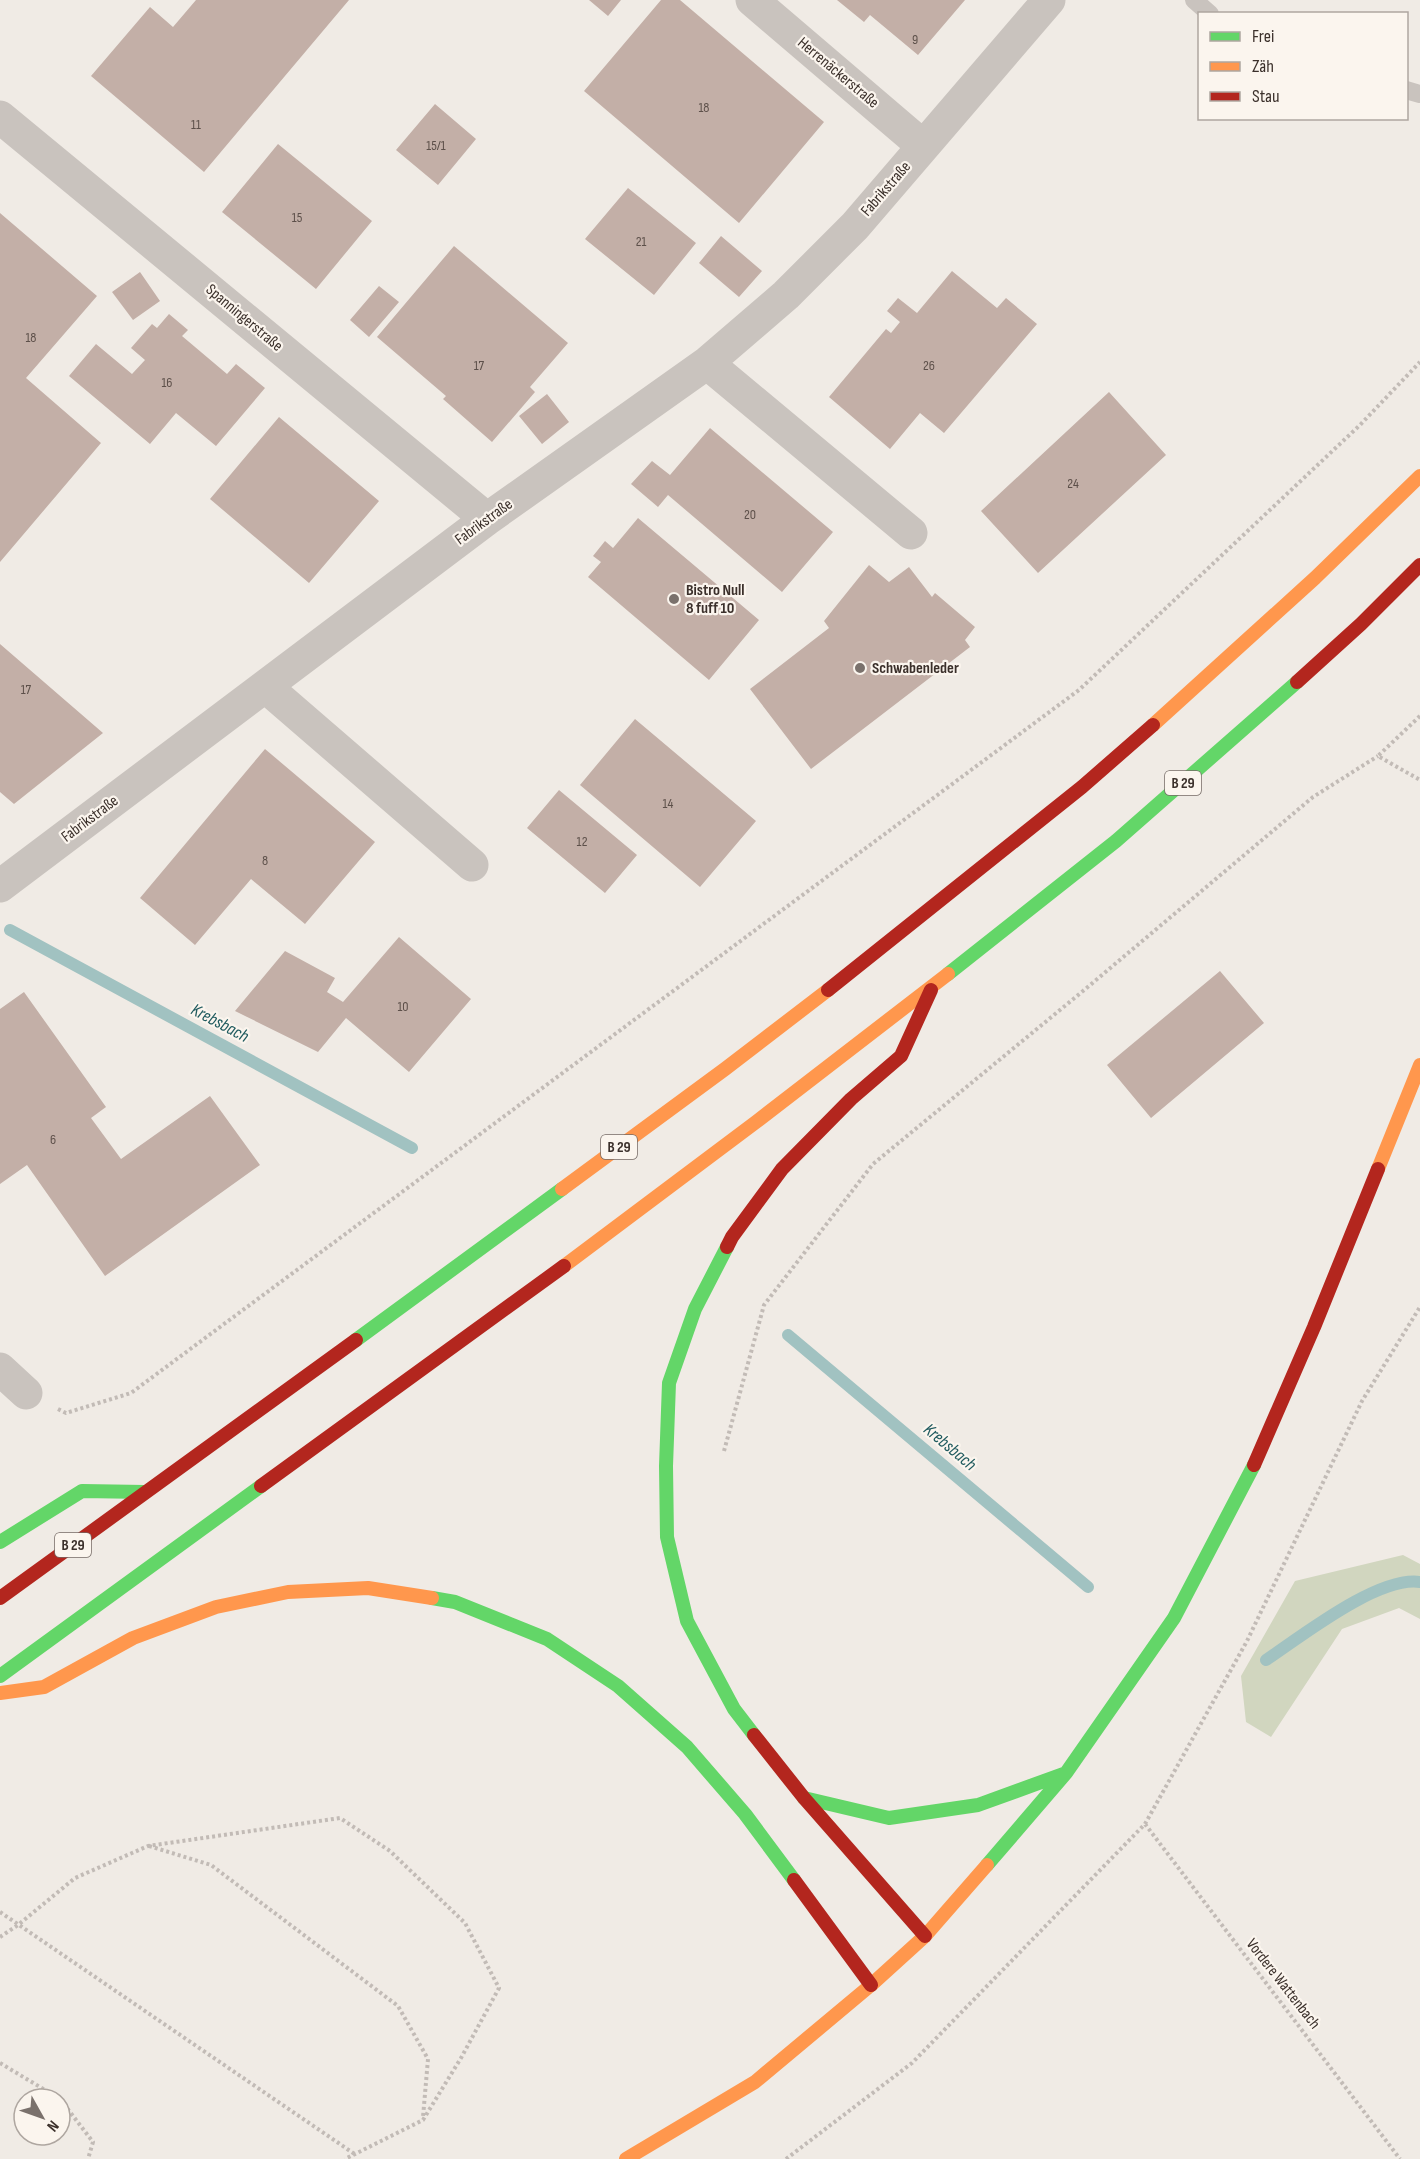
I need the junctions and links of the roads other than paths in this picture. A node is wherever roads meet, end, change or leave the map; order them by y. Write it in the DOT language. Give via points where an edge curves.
graph roads {
  1 [pos="752,0"];
  2 [pos="1049,0"];
  3 [pos="1194,0"];
  4 [pos="1208,12"];
  5 [pos="0,117"];
  6 [pos="924,146"];
  7 [pos="707,363"];
  8 [pos="1420,476"];
  9 [pos="487,519"];
  10 [pos="911,533"];
  11 [pos="1420,565"];
  12 [pos="266,687"];
  13 [pos="472,865"];
  14 [pos="4,877"];
  15 [pos="933,986"];
  16 [pos="1420,1065"];
  17 [pos="0,1369"];
  18 [pos="26,1394"];
  19 [pos="145,1492"];
  20 [pos="0,1542"];
  21 [pos="0,1598"];
  22 [pos="0,1676"];
  23 [pos="0,1693"];
  24 [pos="1066,1773"];
  25 [pos="804,1798"];
  26 [pos="925,1936"];
  27 [pos="871,1985"];
  28 [pos="626,2159"];
  1 -- 6 [label="street, Herrenäckerstraße"];
  2 -- 6 [label="street, Fabrikstraße"];
  3 -- 4 [label="lane"];
  5 -- 9 [label="street, Spanningerstraße"];
  6 -- 7 [label="street, Fabrikstraße" via="786,295"];
  7 -- 9 [label="street, Fabrikstraße"];
  7 -- 10 [label="street"];
  8 -- 19 [label="main road, B 29" via="1200,684 1082,787 888,943 725,1069"];
  9 -- 12 [label="street, Fabrikstraße"];
  11 -- 15 [label="main road, B 29" via="1220,752 1116,841"];
  12 -- 13 [label="street"];
  12 -- 14 [label="street, Fabrikstraße"];
  15 -- 22 [label="main road, B 29" via="575,1257"];
  15 -- 25 [label="main road" via="901,1056 782,1170 732,1237 695,1309 669,1383 667,1537 687,1621 734,1709"];
  16 -- 24 [label="main road" via="1251,1471 1174,1617"];
  17 -- 18 [label="street"];
  19 -- 20 [label="main road" via="82,1491"];
  19 -- 21 [label="main road, B 29"];
  23 -- 27 [label="main road" via="44,1687 133,1638 216,1607 288,1592 368,1588 455,1602 547,1639 618,1686 687,1748 745,1814"];
  24 -- 25 [label="main road" via="978,1805 889,1818"];
  24 -- 26 [label="main road"];
  25 -- 26 [label="main road"];
  26 -- 27 [label="main road"];
  27 -- 28 [label="main road" via="755,2082"];
}
